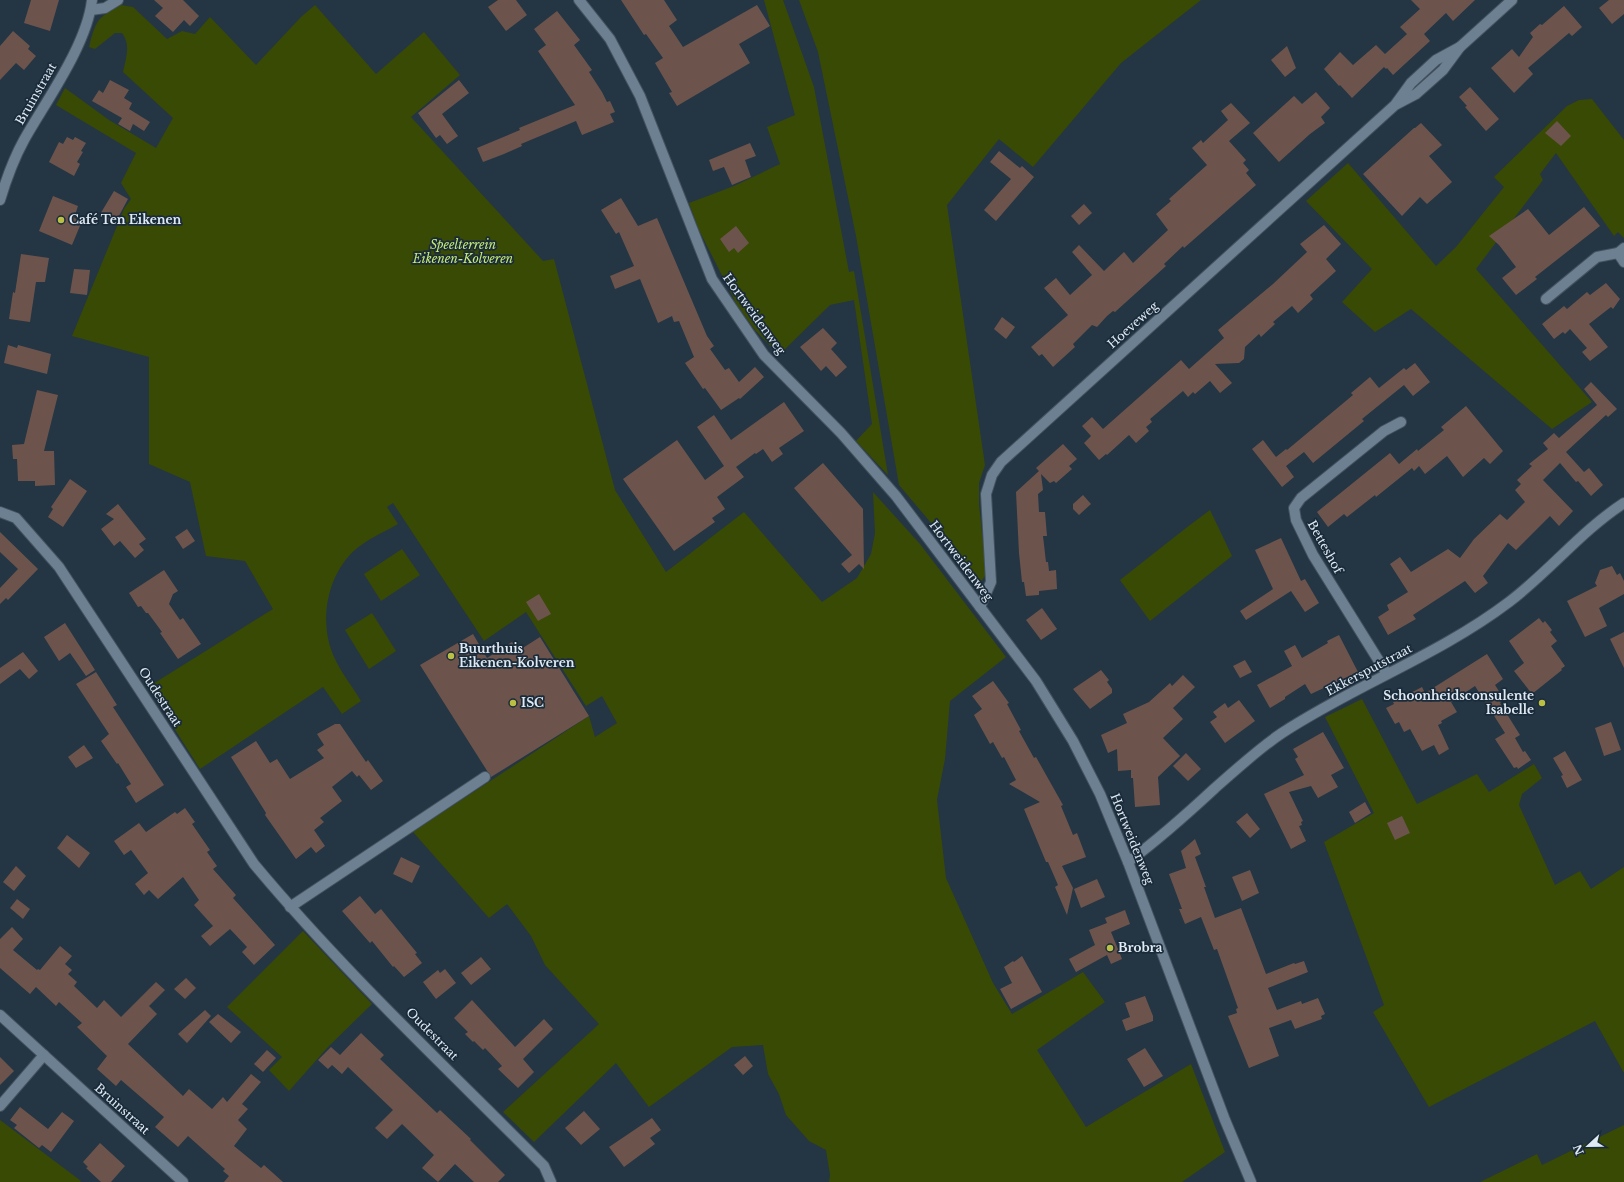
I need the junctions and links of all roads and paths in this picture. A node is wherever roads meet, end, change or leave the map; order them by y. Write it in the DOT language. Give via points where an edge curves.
graph roads {
  1 [pos="118,0"];
  2 [pos="579,0"];
  3 [pos="1512,0"];
  4 [pos="91,5"];
  5 [pos="0,200"];
  6 [pos="1621,250"];
  7 [pos="1624,262"];
  8 [pos="1546,299"];
  9 [pos="1401,422"];
  10 [pos="1624,503"];
  11 [pos="0,512"];
  12 [pos="980,607"];
  13 [pos="1387,674"];
  14 [pos="485,778"];
  15 [pos="1128,862"];
  16 [pos="290,907"];
  17 [pos="0,1014"];
  18 [pos="44,1055"];
  19 [pos="0,1106"];
  20 [pos="183,1182"];
  21 [pos="551,1182"];
  22 [pos="1251,1182"];
  1 -- 4 [label="street" via="105,8"];
  2 -- 12 [label="street, Hortweidenweg" via="610,39 640,96 712,279 764,354 841,433 896,496"];
  3 -- 12 [label="street, Hoeveweg" via="1460,47 1443,70 1422,89 1395,105 1001,462 992,474 986,494 991,582"];
  4 -- 5 [label="street, Bruinstraat" via="83,33 23,142 10,169"];
  6 -- 7 [label="street"];
  6 -- 8 [label="street" via="1597,257"];
  9 -- 13 [label="street, Betteshof" via="1384,431 1301,498 1294,508 1296,520 1313,555"];
  10 -- 13 [label="street, Ekkersputstraat" via="1584,533 1510,602 1441,646"];
  11 -- 16 [label="street, Oudestraat" via="16,518 59,567 254,864"];
  12 -- 15 [label="street, Hortweidenweg" via="1036,682 1073,741 1100,794"];
  13 -- 15 [label="street, Ekkersputstraat" via="1281,733 1252,755 1160,838"];
  14 -- 16 [label="street"];
  15 -- 22 [label="street, Hortweidenweg" via="1225,1120"];
  16 -- 21 [label="street, Oudestraat" via="544,1166"];
  17 -- 18 [label="street, Bruinstraat"];
  18 -- 19 [label="street"];
  18 -- 20 [label="street, Bruinstraat"];
}
